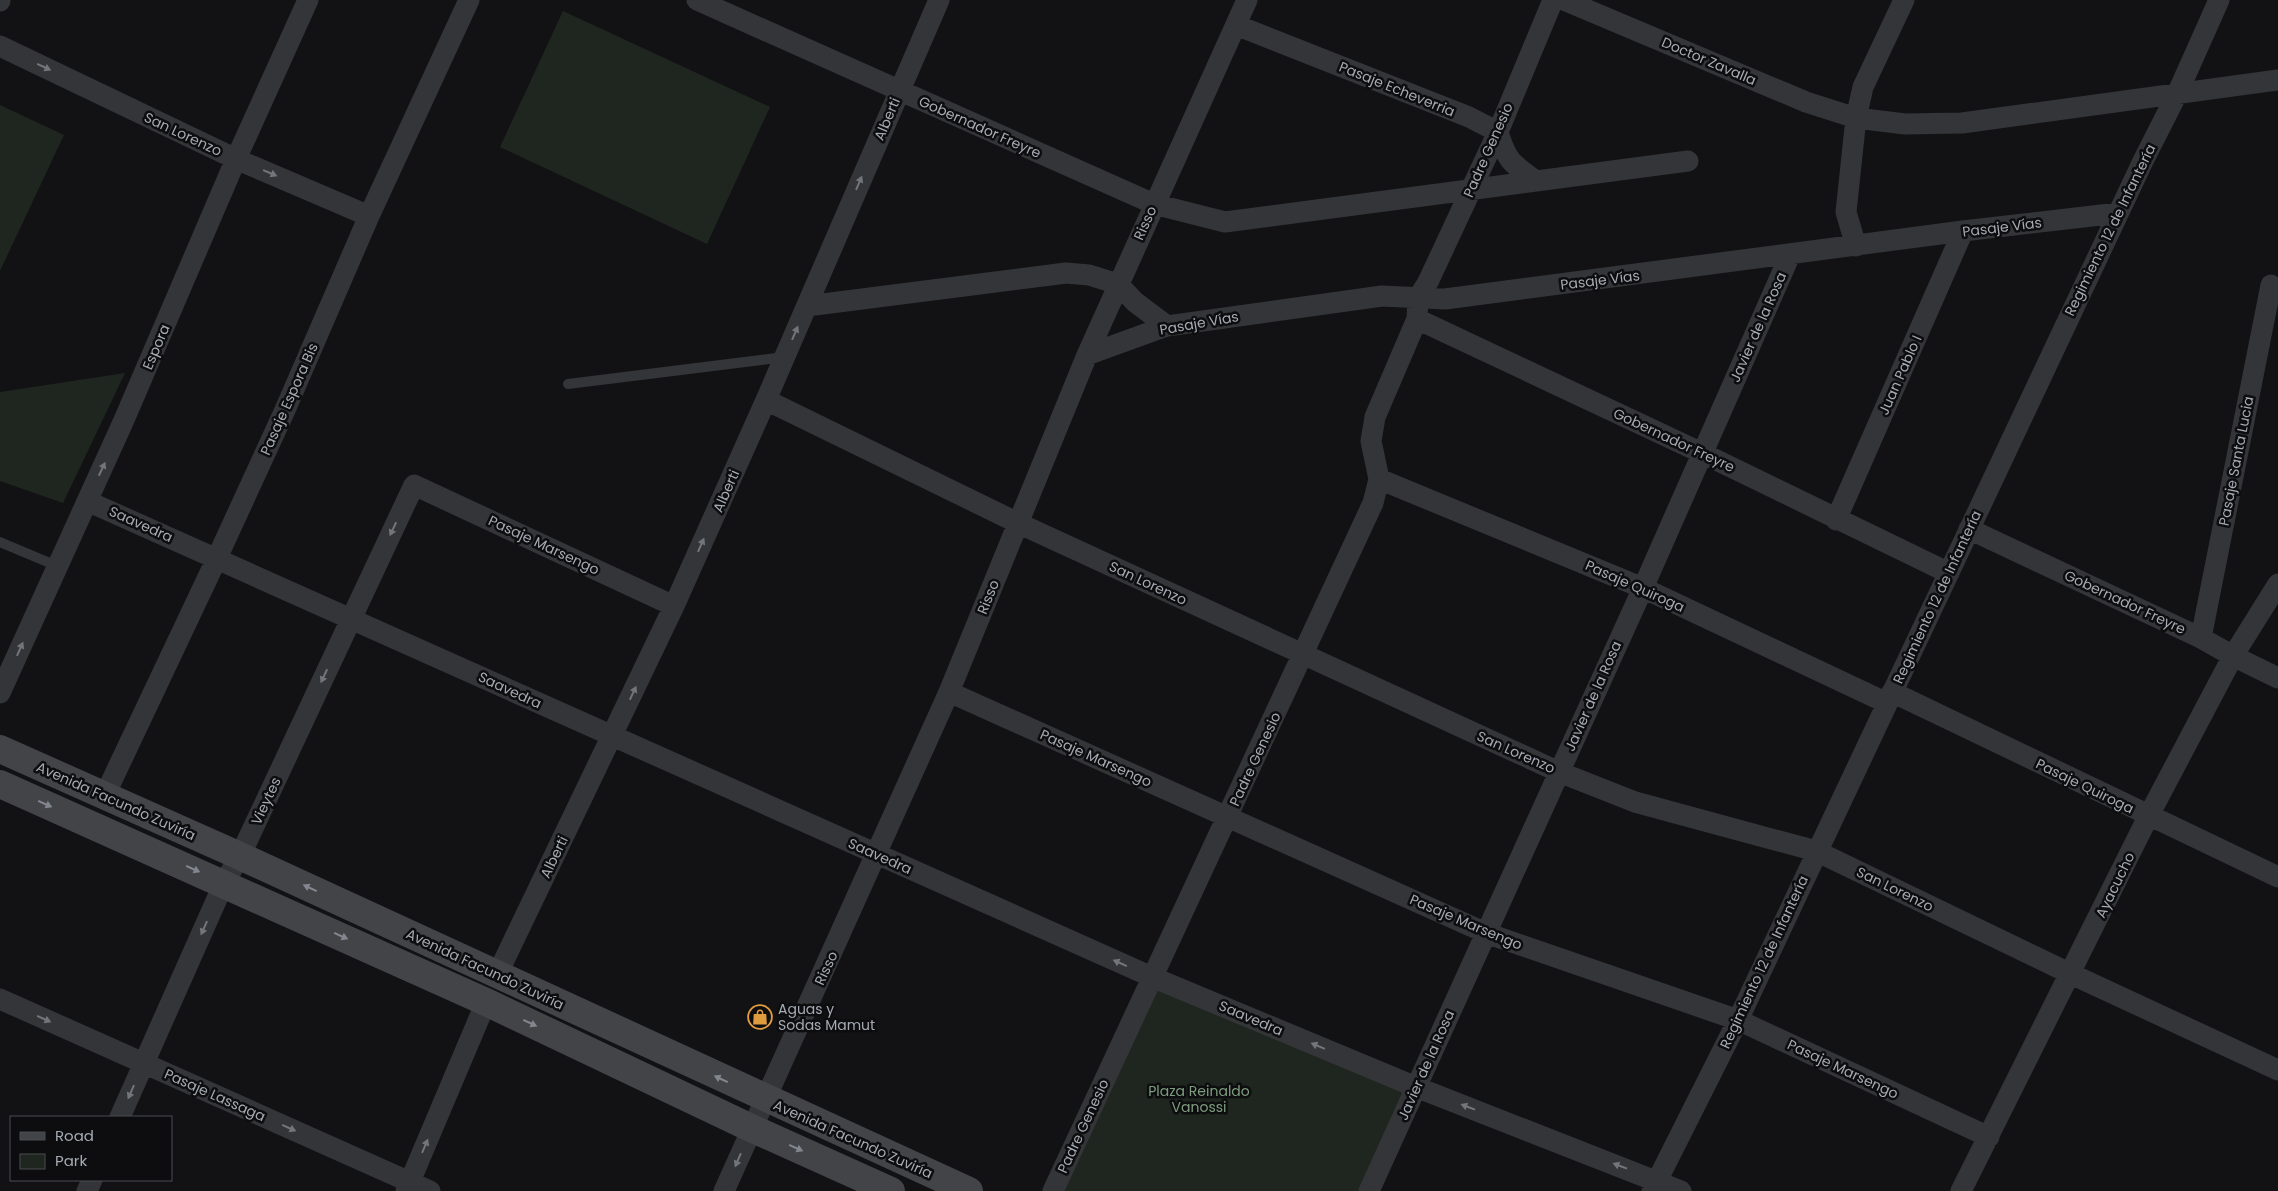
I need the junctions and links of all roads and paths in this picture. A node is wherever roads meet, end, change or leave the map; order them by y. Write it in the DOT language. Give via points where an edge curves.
graph roads {
  1 [pos="308,0"];
  2 [pos="469,0"];
  3 [pos="697,0"];
  4 [pos="939,0"];
  5 [pos="1247,0"];
  6 [pos="1554,0"];
  7 [pos="1564,0"];
  8 [pos="1904,0"];
  9 [pos="2219,0"];
  10 [pos="1236,25"];
  11 [pos="0,46"];
  12 [pos="2278,80"];
  13 [pos="899,91"];
  14 [pos="2178,92"];
  15 [pos="1856,118"];
  16 [pos="1498,132"];
  17 [pos="236,159"];
  18 [pos="1688,161"];
  19 [pos="1536,180"];
  20 [pos="1471,189"];
  21 [pos="1154,204"];
  22 [pos="2118,214"];
  23 [pos="369,216"];
  24 [pos="1963,231"];
  25 [pos="1856,246"];
  26 [pos="1790,255"];
  27 [pos="1118,284"];
  28 [pos="2271,285"];
  29 [pos="1418,298"];
  30 [pos="806,306"];
  31 [pos="1417,319"];
  32 [pos="1167,326"];
  33 [pos="1087,356"];
  34 [pos="785,357"];
  35 [pos="568,384"];
  36 [pos="766,400"];
  37 [pos="1702,453"];
  38 [pos="1379,479"];
  39 [pos="414,485"];
  40 [pos="87,501"];
  41 [pos="1836,520"];
  42 [pos="1018,523"];
  43 [pos="1969,529"];
  44 [pos="0,542"];
  45 [pos="217,558"];
  46 [pos="57,566"];
  47 [pos="1949,573"];
  48 [pos="2278,584"];
  49 [pos="1643,588"];
  50 [pos="674,606"];
  51 [pos="352,618"];
  52 [pos="2201,638"];
  53 [pos="1303,655"];
  54 [pos="2233,656"];
  55 [pos="2278,678"];
  56 [pos="949,692"];
  57 [pos="0,694"];
  58 [pos="1890,698"];
  59 [pos="612,737"];
  60 [pos="0,749"];
  61 [pos="1559,772"];
  62 [pos="0,784"];
  63 [pos="104,797"];
  64 [pos="2148,816"];
  65 [pos="1228,817"];
  66 [pos="1816,851"];
  67 [pos="877,855"];
  68 [pos="240,856"];
  69 [pos="2278,877"];
  70 [pos="224,883"];
  71 [pos="1486,933"];
  72 [pos="497,974"];
  73 [pos="2071,974"];
  74 [pos="1152,977"];
  75 [pos="0,999"];
  76 [pos="486,1002"];
  77 [pos="1738,1020"];
  78 [pos="144,1063"];
  79 [pos="2278,1070"];
  80 [pos="1416,1087"];
  81 [pos="766,1099"];
  82 [pos="120,1116"];
  83 [pos="751,1128"];
  84 [pos="1989,1137"];
  85 [pos="1654,1185"];
  86 [pos="408,1186"];
  87 [pos="430,1191"];
  88 [pos="724,1191"];
  89 [pos="891,1191"];
  90 [pos="969,1191"];
  91 [pos="1053,1191"];
  92 [pos="1369,1191"];
  93 [pos="1681,1191"];
  94 [pos="1961,1191"];
  1 -- 17 [label="street, Espora"];
  2 -- 23 [label="street, Pasaje Espora Bis"];
  3 -- 13 [label="street, Gobernador Freyre"];
  4 -- 13 [label="street, Alberti"];
  5 -- 10 [label="street, Risso"];
  6 -- 16 [label="street, Padre Genesio"];
  7 -- 15 [label="street, Doctor Zavalla" via="1806,102"];
  8 -- 15 [label="street" via="1863,87"];
  9 -- 14 [label="street, Regimiento 12 de Infantería"];
  10 -- 16 [label="street, Pasaje Echeverria"];
  10 -- 21 [label="street, Risso"];
  11 -- 17 [label="street, San Lorenzo, one-way"];
  12 -- 14 [label="street"];
  13 -- 21 [label="street, Gobernador Freyre"];
  30 -- 13 [label="street, Alberti, one-way"];
  14 -- 15 [label="street" via="1962,123 1905,124"];
  14 -- 22 [label="street, Regimiento 12 de Infantería"];
  15 -- 25 [label="street" via="1846,212"];
  16 -- 19 [label="street" via="1505,155 1514,166"];
  16 -- 20 [label="street, Padre Genesio"];
  17 -- 23 [label="street, San Lorenzo, one-way"];
  40 -- 17 [label="street, Espora, one-way"];
  18 -- 19 [label="street"];
  19 -- 20 [label="street"];
  20 -- 21 [label="street" via="1225,222"];
  20 -- 29 [label="street, Padre Genesio"];
  21 -- 27 [label="street, Risso"];
  22 -- 24 [label="street, Pasaje Vías"];
  22 -- 43 [label="street, Regimiento 12 de Infantería"];
  23 -- 45 [label="street, Pasaje Espora Bis"];
  24 -- 25 [label="street, Pasaje Vías"];
  24 -- 41 [label="street, Juan Pablo I"];
  25 -- 26 [label="street, Pasaje Vías"];
  26 -- 29 [label="street, Pasaje Vías" via="1445,300"];
  26 -- 37 [label="street, Javier de la Rosa"];
  27 -- 30 [label="street" via="1089,274 1066,273"];
  27 -- 32 [label="street" via="1134,302"];
  27 -- 33 [label="street, Risso"];
  28 -- 52 [label="street, Pasaje Santa Lucia"];
  29 -- 31 [label="street"];
  29 -- 32 [label="street, Pasaje Vías" via="1382,296"];
  34 -- 30 [label="street, Alberti, one-way"];
  31 -- 37 [label="street, Gobernador Freyre"];
  31 -- 38 [label="street, Padre Genesio" via="1375,417 1371,441"];
  32 -- 33 [label="street, Pasaje Vías"];
  33 -- 42 [label="street, Risso"];
  34 -- 35 [label="lane"];
  34 -- 36 [label="street, Alberti"];
  36 -- 42 [label="street, San Lorenzo"];
  50 -- 36 [label="street, Alberti, one-way"];
  37 -- 41 [label="street, Gobernador Freyre"];
  37 -- 49 [label="street, Javier de la Rosa"];
  38 -- 49 [label="street, Pasaje Quiroga"];
  38 -- 53 [label="street, Padre Genesio" via="1373,503"];
  39 -- 50 [label="street, Pasaje Marsengo"];
  39 -- 51 [label="street, Vieytes, one-way"];
  40 -- 45 [label="street, Saavedra"];
  40 -- 46 [label="street, Espora"];
  41 -- 47 [label="street, Gobernador Freyre"];
  42 -- 53 [label="street, San Lorenzo"];
  42 -- 56 [label="street, Risso"];
  43 -- 47 [label="street, Regimiento 12 de Infantería"];
  43 -- 52 [label="street, Gobernador Freyre"];
  44 -- 46 [label="lane"];
  45 -- 51 [label="street, Saavedra"];
  45 -- 63 [label="street, Pasaje Espora Bis"];
  57 -- 46 [label="street, Espora, one-way"];
  47 -- 58 [label="street, Regimiento 12 de Infantería"];
  48 -- 54 [label="street, Ayacucho"];
  49 -- 58 [label="street, Pasaje Quiroga"];
  49 -- 61 [label="street, Javier de la Rosa"];
  59 -- 50 [label="street, Alberti, one-way"];
  51 -- 59 [label="street, Saavedra"];
  51 -- 68 [label="street, Vieytes, one-way"];
  52 -- 54 [label="street, Gobernador Freyre"];
  53 -- 61 [label="street, San Lorenzo"];
  53 -- 65 [label="street, Padre Genesio"];
  54 -- 55 [label="street, Gobernador Freyre"];
  54 -- 64 [label="street, Ayacucho"];
  56 -- 65 [label="street, Pasaje Marsengo"];
  56 -- 67 [label="street, Risso"];
  58 -- 64 [label="street, Pasaje Quiroga"];
  58 -- 66 [label="street, Regimiento 12 de Infantería"];
  59 -- 67 [label="street, Saavedra"];
  59 -- 72 [label="street, Alberti"];
  60 -- 63 [label="main road, Avenida Facundo Zuviría"];
  61 -- 66 [label="street, San Lorenzo" via="1635,802"];
  61 -- 71 [label="street, Javier de la Rosa"];
  62 -- 70 [label="main road, one-way"];
  63 -- 68 [label="main road, Avenida Facundo Zuviría"];
  64 -- 69 [label="street, Pasaje Quiroga"];
  64 -- 73 [label="street, Ayacucho"];
  65 -- 71 [label="street, Pasaje Marsengo"];
  65 -- 74 [label="street, Padre Genesio"];
  66 -- 73 [label="street, San Lorenzo"];
  66 -- 77 [label="street, Regimiento 12 de Infantería"];
  74 -- 67 [label="street, Saavedra, one-way"];
  67 -- 81 [label="street, Risso"];
  68 -- 70 [label="street, Vieytes"];
  72 -- 68 [label="main road, Avenida Facundo Zuviría, one-way"];
  70 -- 76 [label="main road, one-way"];
  70 -- 78 [label="street, Vieytes, one-way"];
  71 -- 77 [label="street, Pasaje Marsengo"];
  71 -- 80 [label="street, Javier de la Rosa"];
  81 -- 72 [label="main road, Avenida Facundo Zuviría, one-way"];
  73 -- 79 [label="street, San Lorenzo"];
  73 -- 84 [label="street, Ayacucho"];
  80 -- 74 [label="street, Saavedra, one-way"];
  74 -- 91 [label="street, Padre Genesio"];
  75 -- 78 [label="street, Pasaje Lassaga, one-way"];
  76 -- 83 [label="main road, one-way"];
  86 -- 76 [label="street, one-way"];
  77 -- 84 [label="street, Pasaje Marsengo"];
  77 -- 85 [label="street, Regimiento 12 de Infantería"];
  78 -- 82 [label="street, Vieytes, one-way"];
  78 -- 86 [label="street, Pasaje Lassaga, one-way"];
  85 -- 80 [label="street, Saavedra, one-way"];
  80 -- 92 [label="street, Javier de la Rosa"];
  81 -- 83 [label="street, Risso"];
  81 -- 90 [label="main road, Avenida Facundo Zuviría"];
  83 -- 88 [label="street, Risso, one-way"];
  83 -- 89 [label="main road, one-way"];
  84 -- 94 [label="street, Ayacucho"];
  85 -- 93 [label="street, Saavedra"];
  86 -- 87 [label="street, Pasaje Lassaga"];
}
